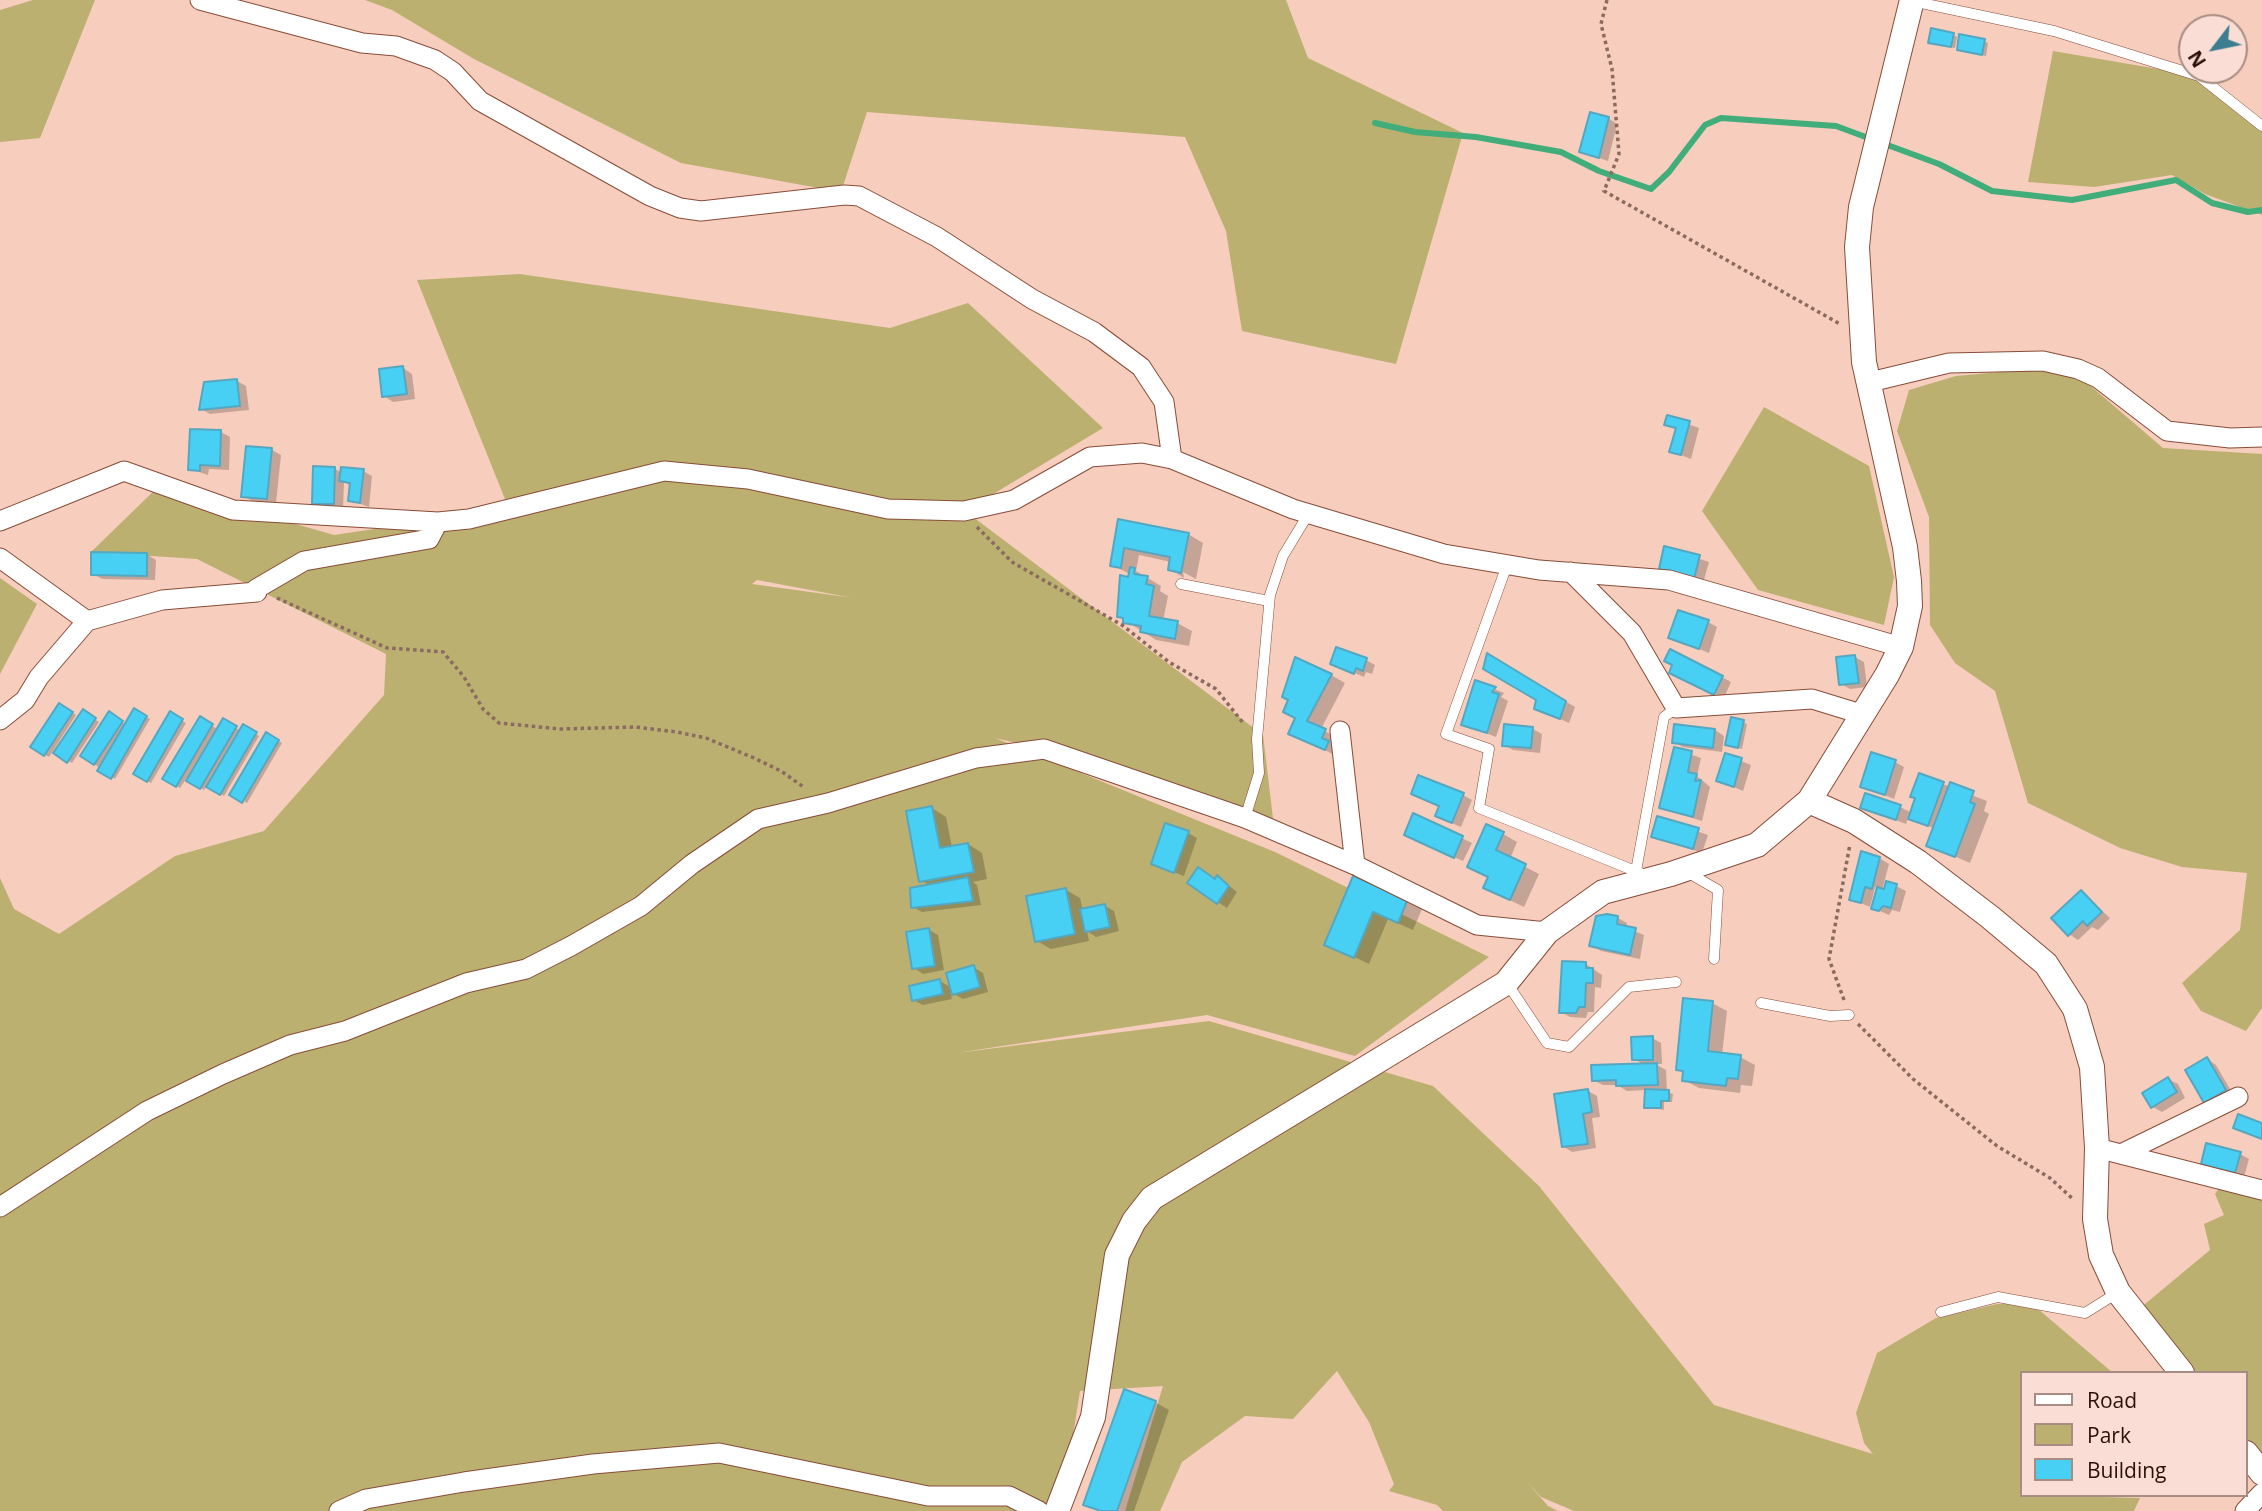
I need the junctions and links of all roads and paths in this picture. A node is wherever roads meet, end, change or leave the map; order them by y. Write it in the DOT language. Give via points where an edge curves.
graph roads {
  1 [pos="200,0"];
  2 [pos="1607,0"];
  3 [pos="1912,0"];
  4 [pos="2262,126"];
  5 [pos="1860,335"];
  6 [pos="1870,382"];
  7 [pos="2262,437"];
  8 [pos="1172,459"];
  9 [pos="964,511"];
  10 [pos="1309,513"];
  11 [pos="0,521"];
  12 [pos="438,522"];
  13 [pos="0,558"];
  14 [pos="1507,565"];
  15 [pos="1571,572"];
  16 [pos="1181,584"];
  17 [pos="256,589"];
  18 [pos="1269,601"];
  19 [pos="87,621"];
  20 [pos="1901,647"];
  21 [pos="1675,708"];
  22 [pos="1861,714"];
  23 [pos="0,720"];
  24 [pos="1340,731"];
  25 [pos="1257,739"];
  26 [pos="1809,801"];
  27 [pos="828,803"];
  28 [pos="1245,818"];
  29 [pos="1854,821"];
  30 [pos="1355,865"];
  31 [pos="1684,870"];
  32 [pos="1645,875"];
  33 [pos="1547,932"];
  34 [pos="1714,959"];
  35 [pos="1676,982"];
  36 [pos="1506,983"];
  37 [pos="1761,1003"];
  38 [pos="1849,1015"];
  39 [pos="2238,1097"];
  40 [pos="2097,1148"];
  41 [pos="2121,1154"];
  42 [pos="2262,1190"];
  43 [pos="0,1207"];
  44 [pos="2095,1219"];
  45 [pos="2118,1292"];
  46 [pos="1941,1312"];
  47 [pos="2180,1371"];
  48 [pos="2248,1456"];
  49 [pos="2262,1473"];
  50 [pos="2262,1493"];
  51 [pos="339,1511"];
  52 [pos="1039,1511"];
  53 [pos="1057,1511"];
  54 [pos="2245,1511"];
  1 -- 8 [label="street" via="362,43 396,46 435,60 480,101 650,197 680,208 701,211 859,197 937,237 1032,299 1094,332 1142,367 1164,402"];
  2 -- 5 [label="path" via="1601,24 1612,69 1619,153 1604,191"];
  3 -- 4 [label="lane" via="2054,32 2199,76"];
  3 -- 5 [label="street" via="1861,207 1857,247"];
  5 -- 6 [label="street"];
  6 -- 7 [label="street" via="1949,363 2043,361 2098,378 2167,432"];
  6 -- 20 [label="street" via="1908,570 1910,606"];
  8 -- 9 [label="street" via="1142,453 1090,457 1014,500"];
  8 -- 10 [label="street"];
  9 -- 12 [label="street" via="888,509 748,479 664,471 469,519"];
  9 -- 25 [label="path" via="1012,562 1122,625 1169,662 1216,689"];
  10 -- 14 [label="street" via="1444,554"];
  10 -- 18 [label="lane" via="1283,556"];
  11 -- 12 [label="street" via="124,471 233,510"];
  12 -- 17 [label="street" via="429,539 304,561"];
  13 -- 19 [label="street"];
  14 -- 15 [label="street"];
  14 -- 32 [label="lane" via="1446,734 1489,748 1479,808"];
  15 -- 20 [label="street" via="1669,580"];
  15 -- 21 [label="street" via="1632,633"];
  16 -- 18 [label="lane"];
  17 -- 19 [label="street" via="235,596 162,600"];
  17 -- 27 [label="path" via="387,648 443,652 499,723 561,729 635,727 706,738 781,771"];
  18 -- 25 [label="lane"];
  19 -- 23 [label="street" via="25,700"];
  20 -- 22 [label="street"];
  21 -- 22 [label="street" via="1812,699"];
  21 -- 32 [label="lane" via="1664,717"];
  22 -- 26 [label="street"];
  24 -- 30 [label="street"];
  25 -- 28 [label="lane" via="1259,773"];
  26 -- 29 [label="street"];
  26 -- 31 [label="street" via="1757,845"];
  27 -- 28 [label="street" via="976,758 1044,749"];
  27 -- 43 [label="street" via="758,818 641,906 526,969 466,983 345,1031 290,1045 146,1111"];
  28 -- 30 [label="street"];
  29 -- 38 [label="path" via="1829,959"];
  29 -- 40 [label="street" via="1918,862 2046,964 2075,1009 2092,1068"];
  30 -- 33 [label="street" via="1477,925"];
  31 -- 32 [label="street"];
  31 -- 34 [label="lane" via="1718,890"];
  32 -- 33 [label="street" via="1603,892"];
  33 -- 36 [label="street"];
  35 -- 36 [label="lane" via="1629,987 1569,1047 1547,1043"];
  36 -- 53 [label="street" via="1152,1198 1134,1220 1117,1255 1093,1417"];
  37 -- 38 [label="lane" via="1830,1016"];
  38 -- 44 [label="path" via="1913,1079 1997,1146 2050,1178"];
  39 -- 41 [label="street"];
  40 -- 41 [label="street"];
  40 -- 44 [label="street"];
  41 -- 42 [label="street"];
  44 -- 45 [label="street" via="2101,1255"];
  45 -- 46 [label="lane" via="2085,1313 1998,1297"];
  45 -- 47 [label="street"];
  48 -- 49 [label="street"];
  50 -- 54 [label="street"];
  51 -- 52 [label="street" via="366,1499 464,1482 719,1453 928,1496 1009,1496"];
}
